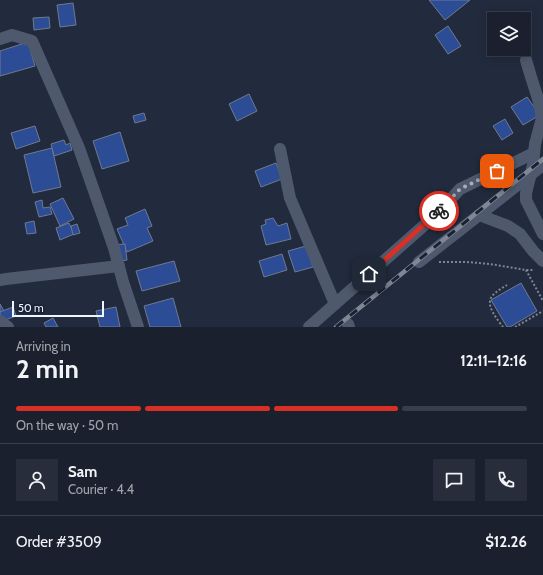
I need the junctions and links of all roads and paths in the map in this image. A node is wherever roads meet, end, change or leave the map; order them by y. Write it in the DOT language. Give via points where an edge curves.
graph roads {
  1 [pos="0,39"];
  2 [pos="526,60"];
  3 [pos="280,149"];
  4 [pos="534,153"];
  5 [pos="543,165"];
  6 [pos="530,174"];
  7 [pos="479,215"];
  8 [pos="543,234"];
  9 [pos="419,262"];
  10 [pos="438,262"];
  11 [pos="540,265"];
  12 [pos="119,266"];
  13 [pos="526,270"];
  14 [pos="0,280"];
  15 [pos="507,285"];
  16 [pos="543,301"];
  17 [pos="335,304"];
  18 [pos="543,311"];
  19 [pos="0,321"];
  20 [pos="8,327"];
  21 [pos="138,327"];
  22 [pos="309,327"];
  23 [pos="503,327"];
  24 [pos="515,327"];
  1 -- 12 [label="street" via="12,35 32,41 79,148"];
  2 -- 4 [label="street" via="542,118"];
  3 -- 17 [label="street" via="290,198"];
  4 -- 6 [label="street"];
  4 -- 17 [label="street" via="460,189 437,214"];
  5 -- 6 [label="street"];
  6 -- 7 [label="street"];
  6 -- 8 [label="street" via="526,200"];
  7 -- 9 [label="street"];
  7 -- 11 [label="street" via="508,226 520,234"];
  10 -- 13 [label="path" via="467,262"];
  11 -- 13 [label="path"];
  12 -- 14 [label="street"];
  12 -- 21 [label="street"];
  13 -- 16 [label="path"];
  15 -- 23 [label="path" via="490,300 490,307"];
  17 -- 22 [label="street"];
  18 -- 24 [label="path"];
  19 -- 20 [label="street"];
}
